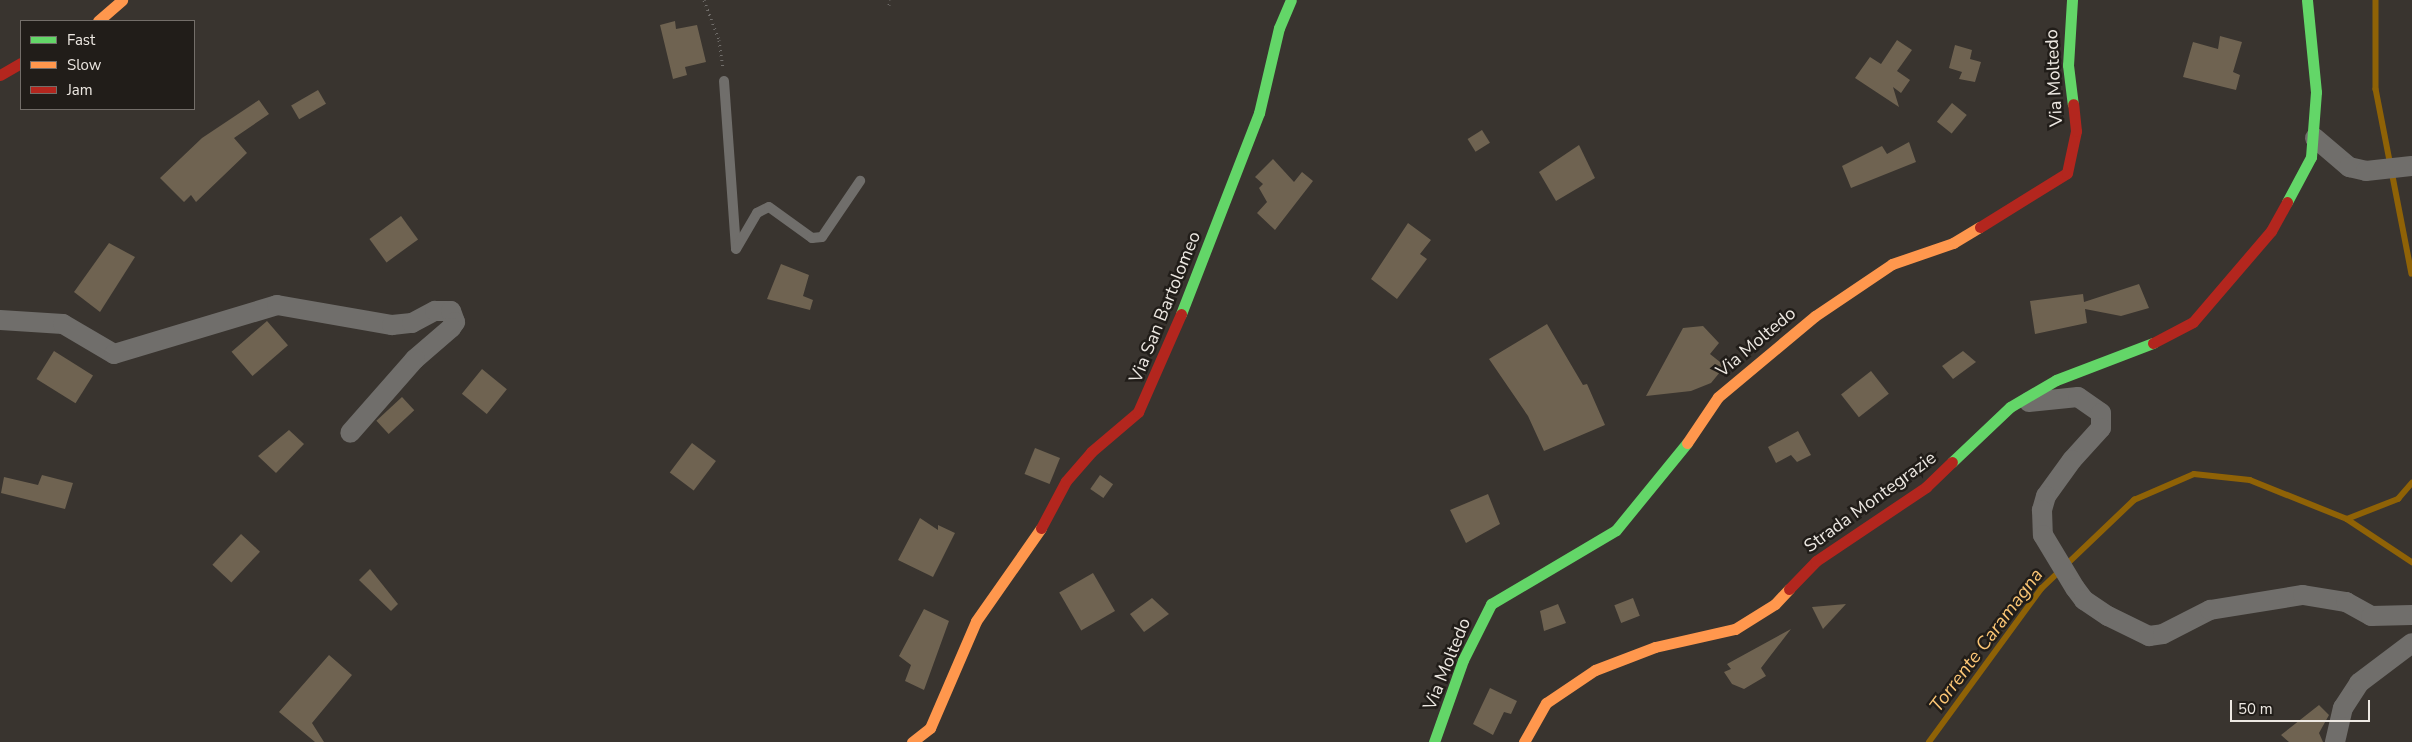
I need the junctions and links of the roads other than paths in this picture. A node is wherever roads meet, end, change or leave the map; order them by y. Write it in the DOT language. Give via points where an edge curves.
graph roads {
  1 [pos="122,0"];
  2 [pos="1291,0"];
  3 [pos="2072,0"];
  4 [pos="2307,0"];
  5 [pos="99,20"];
  6 [pos="20,65"];
  7 [pos="0,75"];
  8 [pos="724,81"];
  9 [pos="2315,138"];
  10 [pos="2412,166"];
  11 [pos="860,181"];
  12 [pos="0,320"];
  13 [pos="2010,406"];
  14 [pos="350,434"];
  15 [pos="2412,615"];
  16 [pos="2412,643"];
  17 [pos="912,742"];
  18 [pos="1434,742"];
  19 [pos="1524,742"];
  20 [pos="2335,742"];
  1 -- 5 [label="street"];
  2 -- 17 [label="street, Via San Bartolomeo" via="1279,28 1259,113 1153,386 1138,412 1091,452 1066,481 1033,544 976,621 930,728"];
  3 -- 18 [label="street, Via Moltedo" via="2068,65 2076,132 2067,173 1953,243 1892,264 1815,316 1718,397 1681,451 1616,530 1490,604 1463,660"];
  4 -- 9 [label="street, Strada Montegrazie" via="2316,92"];
  6 -- 7 [label="street"];
  8 -- 11 [label="lane" via="736,250 758,213 769,207 812,238 822,237"];
  9 -- 10 [label="street" via="2349,167 2366,171"];
  9 -- 13 [label="street, Strada Montegrazie" via="2311,157 2271,231 2193,322 2142,349 2056,380"];
  12 -- 14 [label="street" via="63,324 114,354 277,305 392,325 412,323 435,311 451,311 455,322 451,328 415,359"];
  13 -- 15 [label="street" via="2064,395 2092,402 2101,413 2101,428 2094,440 2072,460 2046,496 2043,535 2084,600 2148,636 2163,634 2210,610 2303,595 2346,602 2371,616"];
  13 -- 19 [label="street, Strada Montegrazie" via="1926,486 1816,561 1775,604 1735,629 1655,647 1595,670 1546,703"];
  16 -- 20 [label="street" via="2359,683 2343,708"];
}
